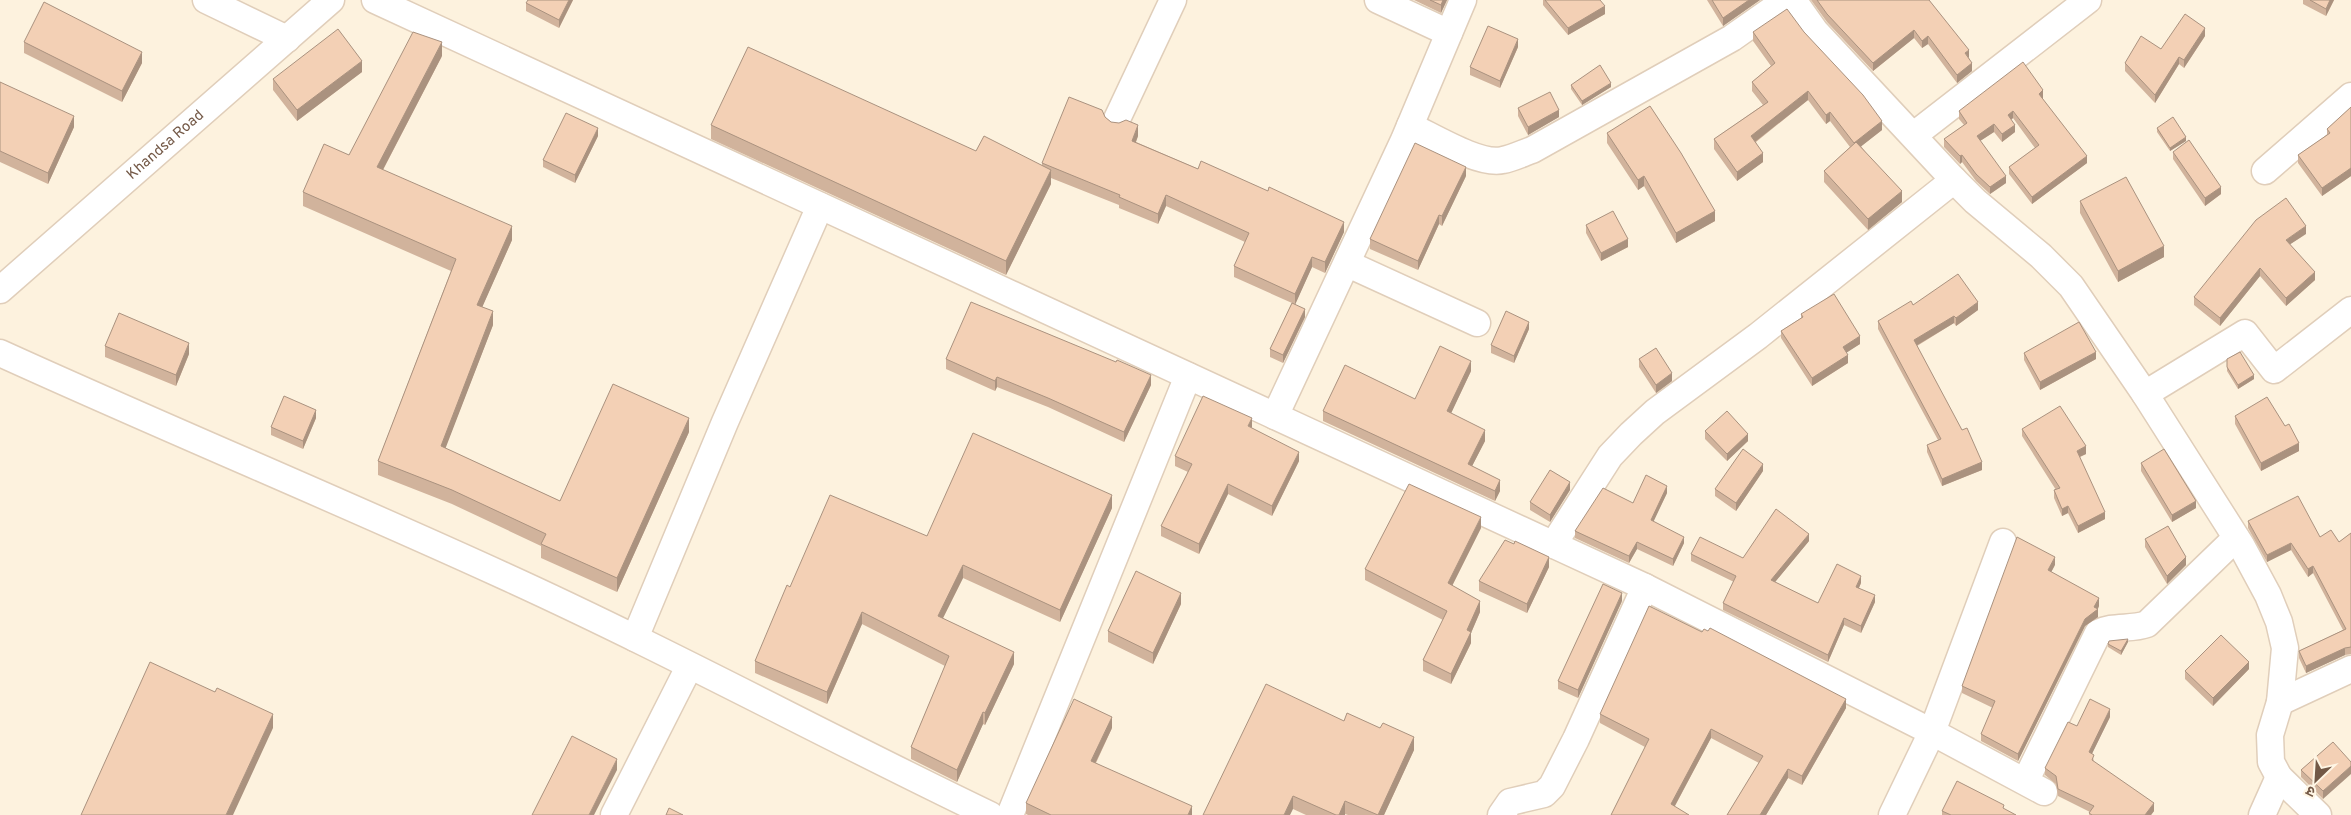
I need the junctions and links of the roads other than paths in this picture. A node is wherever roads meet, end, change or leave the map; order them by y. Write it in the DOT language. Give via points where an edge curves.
graph roads {
  1 [pos="206,0"];
  2 [pos="331,0"];
  3 [pos="375,0"];
  4 [pos="1173,0"];
  5 [pos="1378,0"];
  6 [pos="1463,0"];
  7 [pos="1786,0"];
  8 [pos="1793,0"];
  9 [pos="2088,0"];
  10 [pos="1449,33"];
  11 [pos="287,39"];
  12 [pos="2351,96"];
  13 [pos="1117,119"];
  14 [pos="1410,126"];
  15 [pos="1914,135"];
  16 [pos="2265,171"];
  17 [pos="1954,180"];
  18 [pos="820,206"];
  19 [pos="1348,264"];
  20 [pos="0,290"];
  21 [pos="2351,310"];
  22 [pos="1477,323"];
  23 [pos="0,353"];
  24 [pos="1188,376"];
  25 [pos="2145,394"];
  26 [pos="1275,416"];
  27 [pos="2236,538"];
  28 [pos="2003,542"];
  29 [pos="1553,545"];
  30 [pos="1645,587"];
  31 [pos="635,638"];
  32 [pos="689,667"];
  33 [pos="2351,669"];
  34 [pos="2280,702"];
  35 [pos="1932,732"];
  36 [pos="2279,777"];
  37 [pos="614,815"];
  38 [pos="990,815"];
  39 [pos="1010,815"];
  40 [pos="1501,815"];
  41 [pos="1892,815"];
  42 [pos="2262,815"];
  43 [pos="2318,815"];
  1 -- 11 [label="street"];
  2 -- 11 [label="street, Khandsa Road"];
  3 -- 18 [label="street"];
  4 -- 13 [label="street"];
  5 -- 10 [label="street"];
  6 -- 10 [label="street"];
  7 -- 14 [label="street" via="1732,38 1532,150 1502,161 1471,154"];
  8 -- 15 [label="street" via="1815,31"];
  9 -- 15 [label="street"];
  10 -- 14 [label="street"];
  11 -- 20 [label="street, Khandsa Road"];
  12 -- 16 [label="street"];
  14 -- 19 [label="street"];
  15 -- 17 [label="street"];
  17 -- 25 [label="street" via="2071,286"];
  17 -- 29 [label="street" via="1631,434 1610,456"];
  18 -- 24 [label="street"];
  18 -- 31 [label="street"];
  19 -- 22 [label="street"];
  19 -- 26 [label="street"];
  21 -- 25 [label="street" via="2274,370 2244,333"];
  23 -- 31 [label="street" via="503,575"];
  24 -- 26 [label="street"];
  24 -- 39 [label="street"];
  25 -- 27 [label="street"];
  26 -- 29 [label="street"];
  27 -- 34 [label="street" via="2268,595 2284,637"];
  27 -- 35 [label="street" via="2147,624 2098,632 2035,786"];
  28 -- 35 [label="street"];
  29 -- 30 [label="street"];
  30 -- 35 [label="street"];
  30 -- 40 [label="street" via="1552,786 1544,794 1510,802"];
  31 -- 32 [label="street"];
  32 -- 37 [label="street"];
  32 -- 38 [label="street"];
  33 -- 34 [label="street"];
  34 -- 36 [label="street" via="2275,712 2269,749"];
  35 -- 41 [label="street"];
  36 -- 42 [label="street"];
  36 -- 43 [label="street"];
}
